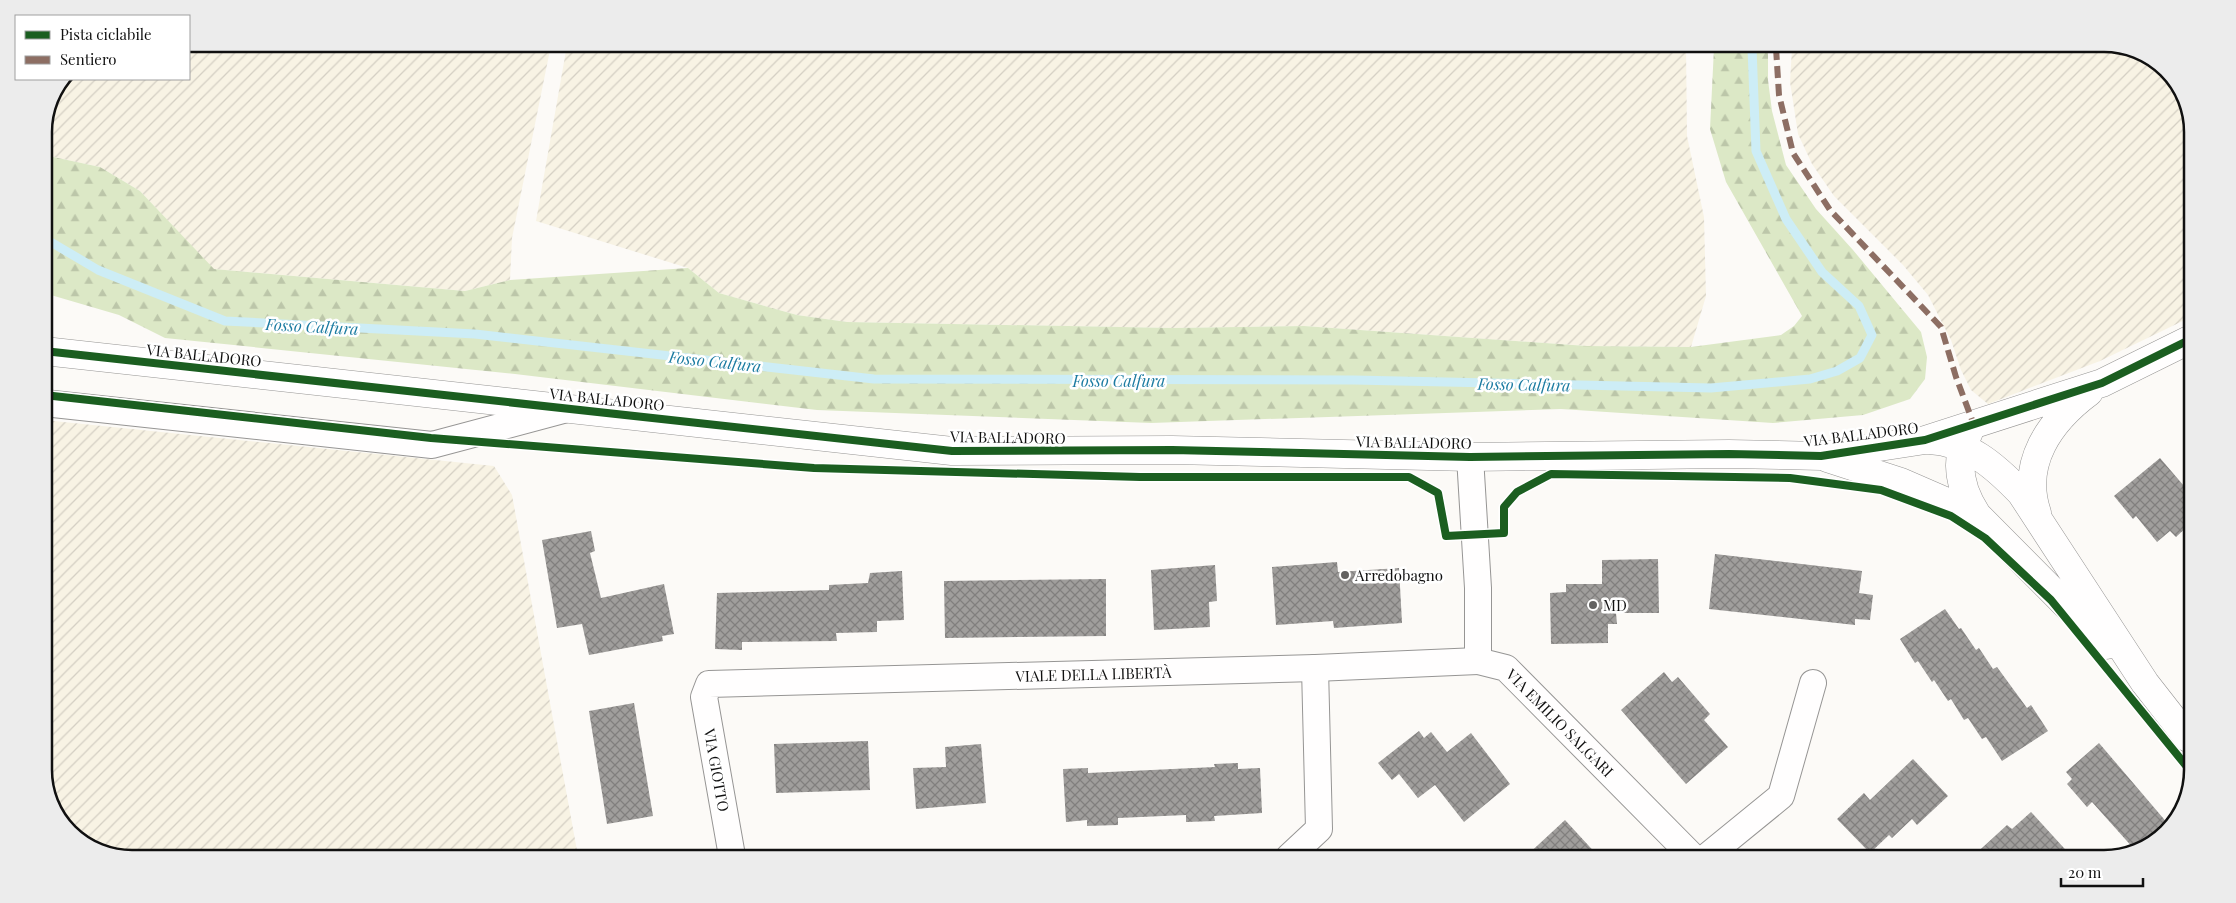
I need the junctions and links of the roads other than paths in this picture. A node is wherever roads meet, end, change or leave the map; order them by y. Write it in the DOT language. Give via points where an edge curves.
graph roads {
  1 [pos="2183,342"];
  2 [pos="52,352"];
  3 [pos="2102,383"];
  4 [pos="52,404"];
  5 [pos="568,409"];
  6 [pos="1968,436"];
  7 [pos="1821,456"];
  8 [pos="1470,458"];
  9 [pos="1977,516"];
  10 [pos="2038,516"];
  11 [pos="1478,661"];
  12 [pos="1315,668"];
  13 [pos="1813,683"];
  14 [pos="2144,683"];
  15 [pos="709,684"];
  16 [pos="2184,733"];
  17 [pos="731,850"];
  18 [pos="1296,850"];
  19 [pos="1686,850"];
  20 [pos="1715,850"];
  1 -- 3 [label="street"];
  2 -- 5 [label="street, VIA BALLADORO"];
  3 -- 6 [label="street"];
  3 -- 10 [label="street, VIA BALLADORO" via="2078,400 2049,430 2031,480"];
  4 -- 5 [label="street" via="432,445"];
  5 -- 8 [label="street, VIA BALLADORO" via="952,451 1172,450"];
  6 -- 7 [label="street, VIA BALLADORO"];
  6 -- 9 [label="street, VIA BALLADORO" via="1959,464 1963,490"];
  6 -- 10 [label="street, VIA BALLADORO" via="1978,455 2004,475"];
  7 -- 8 [label="street, VIA BALLADORO" via="1729,454"];
  7 -- 9 [label="street, VIA BALLADORO" via="1901,482"];
  8 -- 11 [label="street" via="1478,588"];
  9 -- 14 [label="street, VIA BALLADORO"];
  10 -- 14 [label="street, VIA BALLADORO"];
  11 -- 12 [label="street, VIALE DELLA LIBERTÀ"];
  11 -- 19 [label="street, VIA EMILIO SALGARI" via="1506,668"];
  12 -- 15 [label="street, VIALE DELLA LIBERTÀ"];
  12 -- 18 [label="street" via="1319,829"];
  13 -- 20 [label="street" via="1780,796"];
  14 -- 16 [label="street, VIA BALLADORO"];
  15 -- 17 [label="street, VIA GIOTTO" via="704,697"];
}
